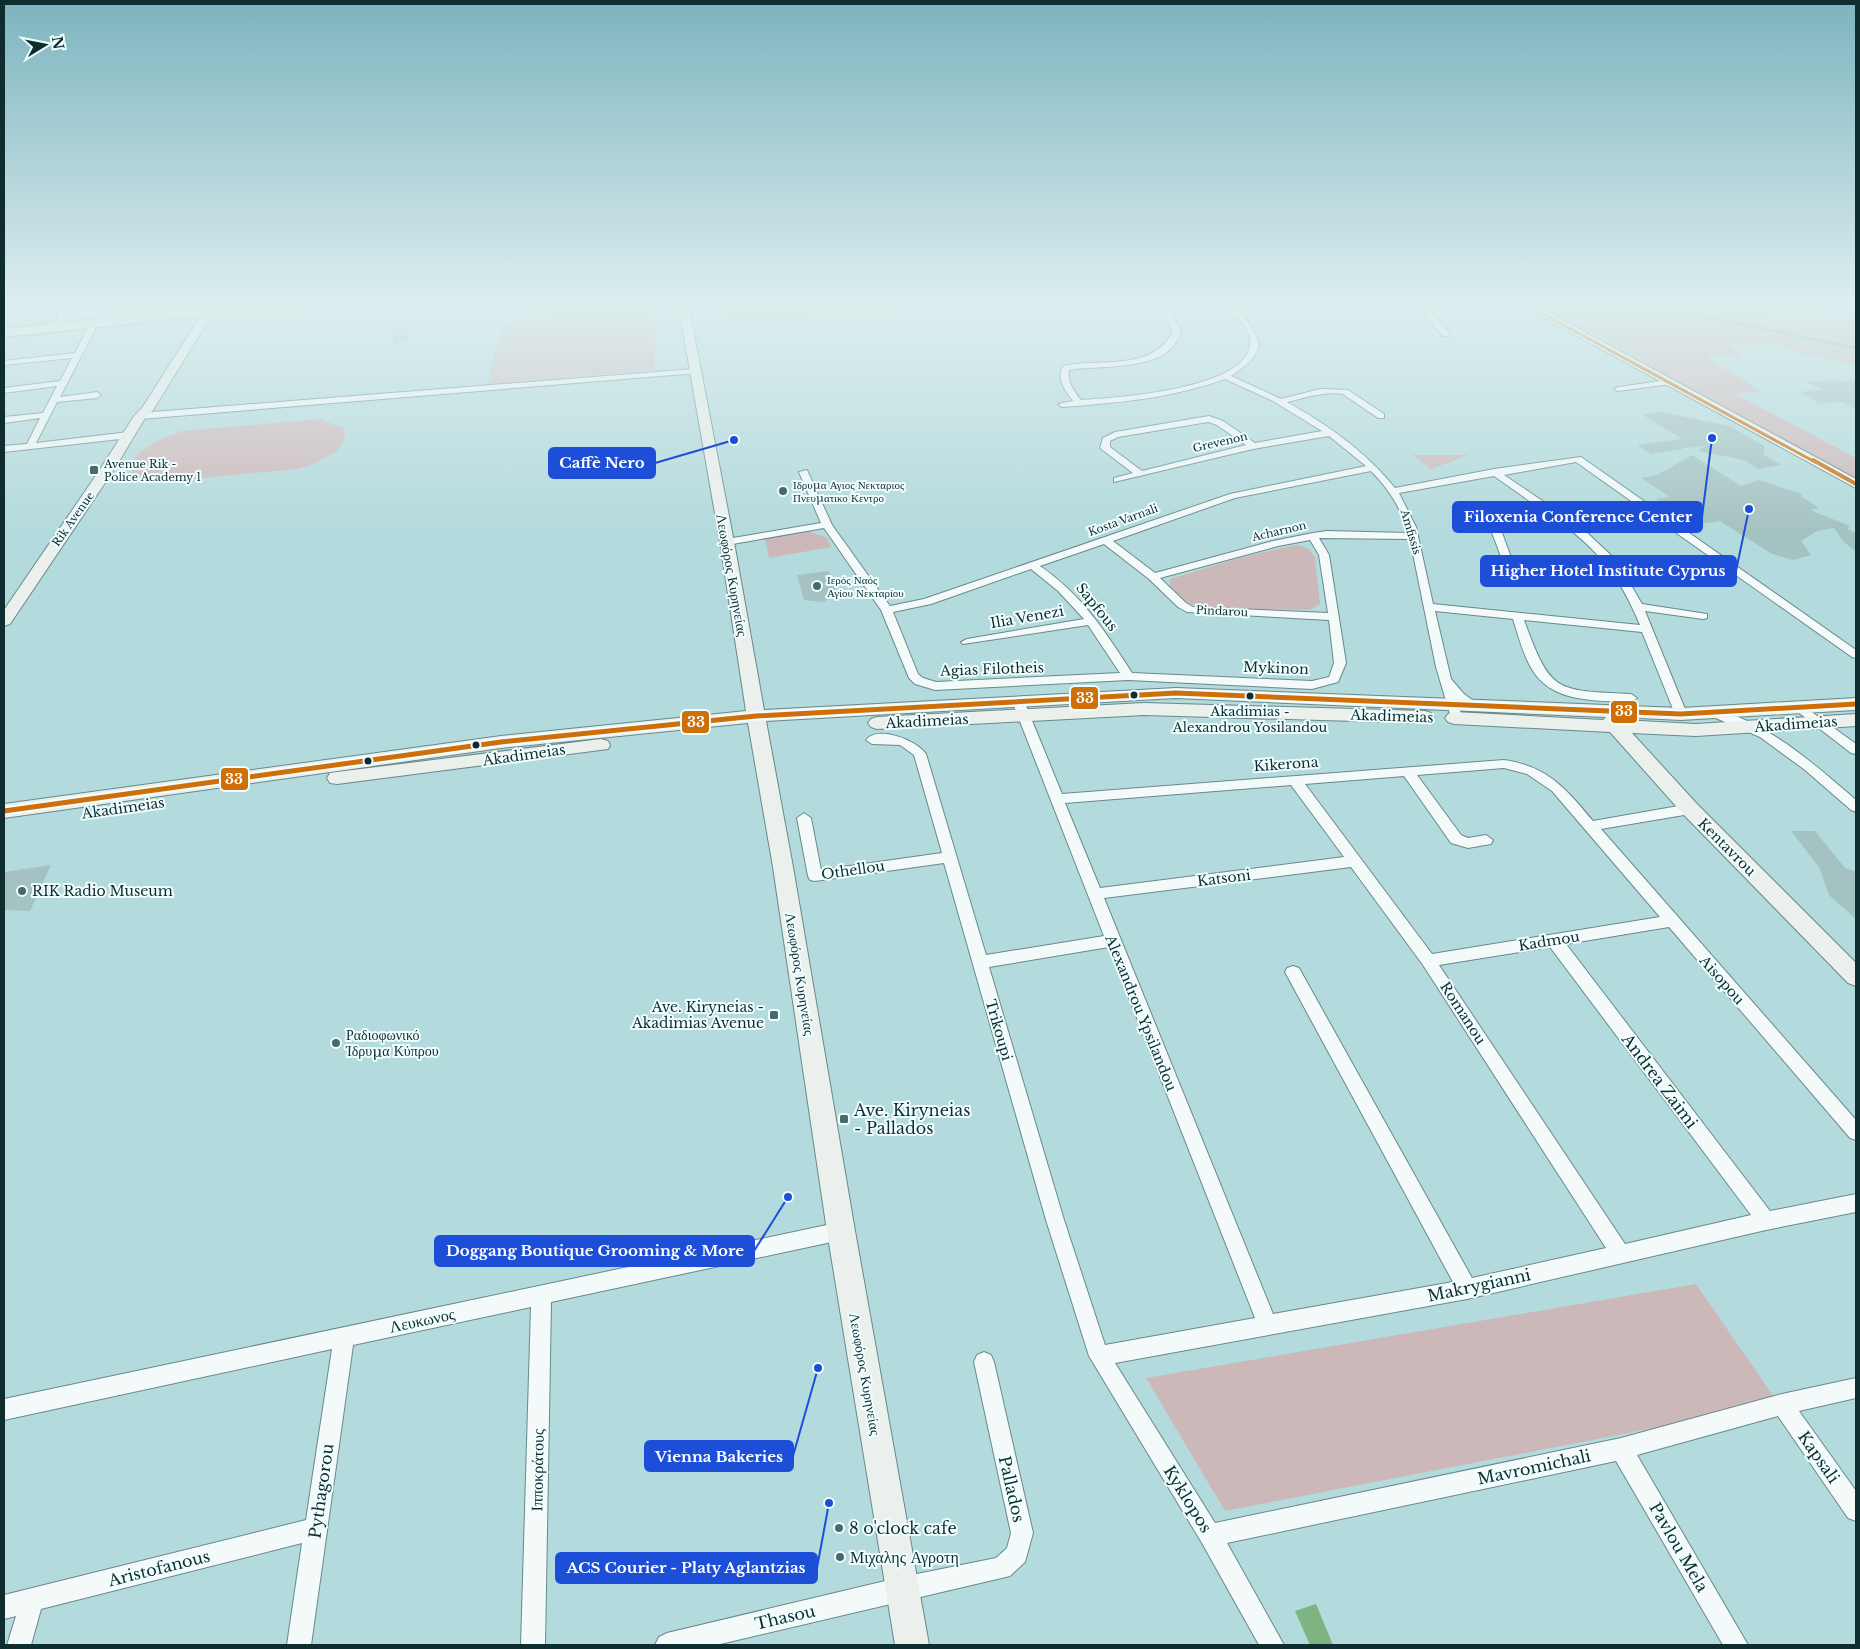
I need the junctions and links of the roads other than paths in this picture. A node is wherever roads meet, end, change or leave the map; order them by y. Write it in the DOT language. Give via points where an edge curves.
graph roads {
  1 [pos="64,380"];
  2 [pos="157,380"];
  3 [pos="165,380"];
  4 [pos="584,380"];
  5 [pos="696,380"];
  6 [pos="1067,380"];
  7 [pos="1214,380"];
  8 [pos="1233,380"];
  9 [pos="1664,380"];
  10 [pos="1668,382"];
  11 [pos="62,383"];
  12 [pos="1618,389"];
  13 [pos="4,390"];
  14 [pos="97,395"];
  15 [pos="54,400"];
  16 [pos="1279,402"];
  17 [pos="1080,403"];
  18 [pos="1062,404"];
  19 [pos="46,415"];
  20 [pos="140,416"];
  21 [pos="1381,416"];
  22 [pos="4,420"];
  23 [pos="1329,433"];
  24 [pos="129,435"];
  25 [pos="30,446"];
  26 [pos="1254,446"];
  27 [pos="4,449"];
  28 [pos="1372,468"];
  29 [pos="804,472"];
  30 [pos="1494,472"];
  31 [pos="1140,474"];
  32 [pos="1117,480"];
  33 [pos="1856,484"];
  34 [pos="1393,491"];
  35 [pos="1546,508"];
  36 [pos="827,525"];
  37 [pos="1313,536"];
  38 [pos="1414,536"];
  39 [pos="1105,540"];
  40 [pos="727,542"];
  41 [pos="1033,566"];
  42 [pos="1511,571"];
  43 [pos="1153,577"];
  44 [pos="1429,607"];
  45 [pos="1638,607"];
  46 [pos="887,610"];
  47 [pos="1517,615"];
  48 [pos="1703,616"];
  49 [pos="1334,618"];
  50 [pos="4,621"];
  51 [pos="1092,621"];
  52 [pos="1647,628"];
  53 [pos="967,642"];
  54 [pos="1856,656"];
  55 [pos="1128,676"];
  56 [pos="1446,682"];
  57 [pos="1631,698"];
  58 [pos="1856,704"];
  59 [pos="1473,705"];
  60 [pos="1020,709"];
  61 [pos="1802,709"];
  62 [pos="1454,711"];
  63 [pos="1715,713"];
  64 [pos="1681,714"];
  65 [pos="1610,719"];
  66 [pos="1856,720"];
  67 [pos="757,722"];
  68 [pos="1821,723"];
  69 [pos="1751,727"];
  70 [pos="872,740"];
  71 [pos="1856,750"];
  72 [pos="1517,766"];
  73 [pos="1408,772"];
  74 [pos="1294,779"];
  75 [pos="1057,799"];
  76 [pos="1856,807"];
  77 [pos="1690,809"];
  78 [pos="4,811"];
  79 [pos="804,818"];
  80 [pos="4,824"];
  81 [pos="1591,826"];
  82 [pos="1486,840"];
  83 [pos="950,857"];
  84 [pos="1354,861"];
  85 [pos="1094,894"];
  86 [pos="1670,921"];
  87 [pos="1112,940"];
  88 [pos="1554,940"];
  89 [pos="1428,961"];
  90 [pos="980,962"];
  91 [pos="1293,972"];
  92 [pos="1856,977"];
  93 [pos="1856,1132"];
  94 [pos="1856,1203"];
  95 [pos="1766,1221"];
  96 [pos="841,1231"];
  97 [pos="1621,1254"];
  98 [pos="1467,1289"];
  99 [pos="542,1294"];
  100 [pos="1267,1324"];
  101 [pos="344,1336"];
  102 [pos="1099,1356"];
  103 [pos="984,1362"];
  104 [pos="1856,1388"];
  105 [pos="1782,1404"];
  106 [pos="4,1409"];
  107 [pos="1621,1449"];
  108 [pos="1856,1510"];
  109 [pos="315,1529"];
  110 [pos="1210,1535"];
  111 [pos="902,1589"];
  112 [pos="32,1600"];
  113 [pos="4,1607"];
  114 [pos="676,1644"];
  115 [pos="19,1645"];
  116 [pos="299,1645"];
  117 [pos="533,1645"];
  118 [pos="912,1645"];
  119 [pos="1272,1645"];
  120 [pos="1736,1645"];
  1 -- 11 [label="street"];
  2 -- 20 [label="main road, Rik Avenue" via="140,410"];
  3 -- 20 [label="main road, Rik Avenue"];
  4 -- 20 [label="street"];
  5 -- 40 [label="main road, Λεωφόρος Κυρηνείας"];
  6 -- 17 [label="street" via="1070,392"];
  7 -- 17 [label="street" via="1153,396"];
  8 -- 16 [label="street, Amfissis"];
  9 -- 10 [label="main road"];
  10 -- 12 [label="street"];
  10 -- 33 [label="main road"];
  11 -- 13 [label="street"];
  11 -- 15 [label="street"];
  14 -- 15 [label="street"];
  15 -- 19 [label="street"];
  16 -- 21 [label="street" via="1339,390 1352,395"];
  16 -- 23 [label="street, Amfissis"];
  17 -- 18 [label="street"];
  19 -- 22 [label="street"];
  19 -- 25 [label="street"];
  20 -- 24 [label="main road, Rik Avenue"];
  23 -- 26 [label="street, Grevenon"];
  23 -- 28 [label="street, Amfissis"];
  24 -- 25 [label="street"];
  24 -- 50 [label="main road, Rik Avenue"];
  25 -- 27 [label="street"];
  26 -- 31 [label="street, Grevenon"];
  26 -- 31 [label="street" via="1209,419 1115,435 1106,440 1105,448"];
  28 -- 34 [label="street, Amfissis"];
  28 -- 39 [label="street, Kosta Varnali" via="1234,496"];
  29 -- 36 [label="street, Agias Filotheis"];
  30 -- 34 [label="street"];
  30 -- 35 [label="street"];
  30 -- 54 [label="street" via="1578,459"];
  31 -- 32 [label="street, Grevenon"];
  34 -- 38 [label="street, Amfissis" via="1402,504"];
  35 -- 42 [label="street" via="1511,516 1498,524 1496,530"];
  35 -- 45 [label="street" via="1577,529 1613,563"];
  36 -- 40 [label="street"];
  36 -- 46 [label="street, Agias Filotheis"];
  37 -- 38 [label="street, Acharnon" via="1345,533"];
  37 -- 43 [label="street, Acharnon"];
  37 -- 49 [label="street, Mykinon" via="1324,555"];
  38 -- 44 [label="street, Amfissis"];
  39 -- 41 [label="street, Kosta Varnali"];
  39 -- 43 [label="street, Pindarou"];
  40 -- 67 [label="main road, Λεωφόρος Κυρηνείας"];
  41 -- 46 [label="street, Kosta Varnali" via="927,602"];
  41 -- 51 [label="street, Sapfous" via="1060,586"];
  43 -- 49 [label="street, Pindarou" via="1191,610"];
  44 -- 47 [label="street"];
  44 -- 56 [label="street, Amfissis"];
  45 -- 48 [label="street"];
  45 -- 52 [label="street"];
  46 -- 55 [label="street, Agias Filotheis" via="913,675 926,684 948,686"];
  47 -- 52 [label="street"];
  47 -- 57 [label="street" via="1538,670 1550,683 1577,694"];
  49 -- 55 [label="street, Mykinon" via="1340,663 1334,679 1323,683"];
  51 -- 53 [label="street, Ilia Venezi"];
  51 -- 55 [label="street, Sapfous"];
  52 -- 64 [label="street"];
  56 -- 59 [label="street"];
  56 -- 62 [label="street, Amfissis"];
  58 -- 61 [label="main road, Akadimeias"];
  59 -- 62 [label="main road, Akadimeias"];
  59 -- 65 [label="main road, Akadimeias"];
  60 -- 62 [label="main road, Akadimeias"];
  60 -- 67 [label="main road, Akadimeias"];
  60 -- 75 [label="street, Alexandrou Ypsilandou"];
  61 -- 63 [label="main road, Akadimeias"];
  61 -- 68 [label="street"];
  62 -- 65 [label="main road, Akadimeias"];
  63 -- 64 [label="main road, Akadimeias"];
  63 -- 69 [label="street"];
  64 -- 65 [label="main road, Akadimeias"];
  65 -- 69 [label="main road, Akadimeias" via="1696,730"];
  65 -- 77 [label="main road, Kentavrou"];
  66 -- 68 [label="main road, Akadimeias"];
  67 -- 78 [label="main road, Akadimeias" via="501,742"];
  67 -- 80 [label="main road, Akadimeias"];
  67 -- 96 [label="main road, Λεωφόρος Κυρηνείας"];
  68 -- 69 [label="main road, Akadimeias"];
  68 -- 71 [label="street"];
  69 -- 76 [label="street" via="1810,767"];
  70 -- 83 [label="street, Trikoupi" via="900,740 914,746 920,754"];
  72 -- 73 [label="street, Kikerona" via="1504,764"];
  72 -- 81 [label="street, Aisopou" via="1545,778"];
  73 -- 74 [label="street, Kikerona"];
  73 -- 82 [label="street" via="1456,839 1468,843"];
  74 -- 75 [label="street, Kikerona"];
  74 -- 84 [label="street, Romanou"];
  75 -- 85 [label="street, Alexandrou Ypsilandou"];
  77 -- 81 [label="street"];
  77 -- 92 [label="main road, Kentavrou"];
  79 -- 83 [label="street, Othellou" via="815,876"];
  81 -- 86 [label="street, Aisopou"];
  83 -- 90 [label="street, Trikoupi"];
  84 -- 85 [label="street, Katsoni"];
  84 -- 89 [label="street, Romanou"];
  85 -- 87 [label="street, Alexandrou Ypsilandou"];
  86 -- 88 [label="street, Kadmou"];
  86 -- 93 [label="street, Aisopou"];
  87 -- 90 [label="street"];
  87 -- 100 [label="street, Alexandrou Ypsilandou"];
  88 -- 89 [label="street, Kadmou"];
  88 -- 95 [label="street, Andrea Zaimi"];
  89 -- 97 [label="street, Romanou"];
  90 -- 102 [label="street, Trikoupi" via="1055,1220"];
  91 -- 98 [label="street"];
  94 -- 95 [label="street, Makrygianni"];
  95 -- 97 [label="street, Makrygianni"];
  96 -- 99 [label="street, Λευκωνος"];
  96 -- 111 [label="main road, Λεωφόρος Κυρηνείας"];
  97 -- 98 [label="street, Makrygianni"];
  98 -- 100 [label="street, Makrygianni"];
  99 -- 101 [label="street, Λευκωνος"];
  99 -- 117 [label="street, Ιπποκράτους"];
  100 -- 102 [label="street, Makrygianni"];
  101 -- 106 [label="street, Λευκωνος"];
  101 -- 109 [label="street, Pythagorou"];
  102 -- 110 [label="street, Kyklopos"];
  103 -- 111 [label="street, Pallados" via="1022,1533 1017,1554 1002,1568"];
  104 -- 105 [label="street, Mavromichali"];
  105 -- 107 [label="street, Mavromichali"];
  105 -- 108 [label="street, Kapsali"];
  107 -- 110 [label="street, Mavromichali"];
  107 -- 120 [label="street, Pavlou Mela"];
  109 -- 112 [label="street, Aristofanous"];
  109 -- 116 [label="street, Pythagorou"];
  110 -- 119 [label="street, Kyklopos"];
  111 -- 114 [label="street, Thasou"];
  111 -- 118 [label="main road, Λεωφόρος Κυρηνείας"];
  112 -- 113 [label="street, Aristofanous"];
  112 -- 115 [label="street"];
}
